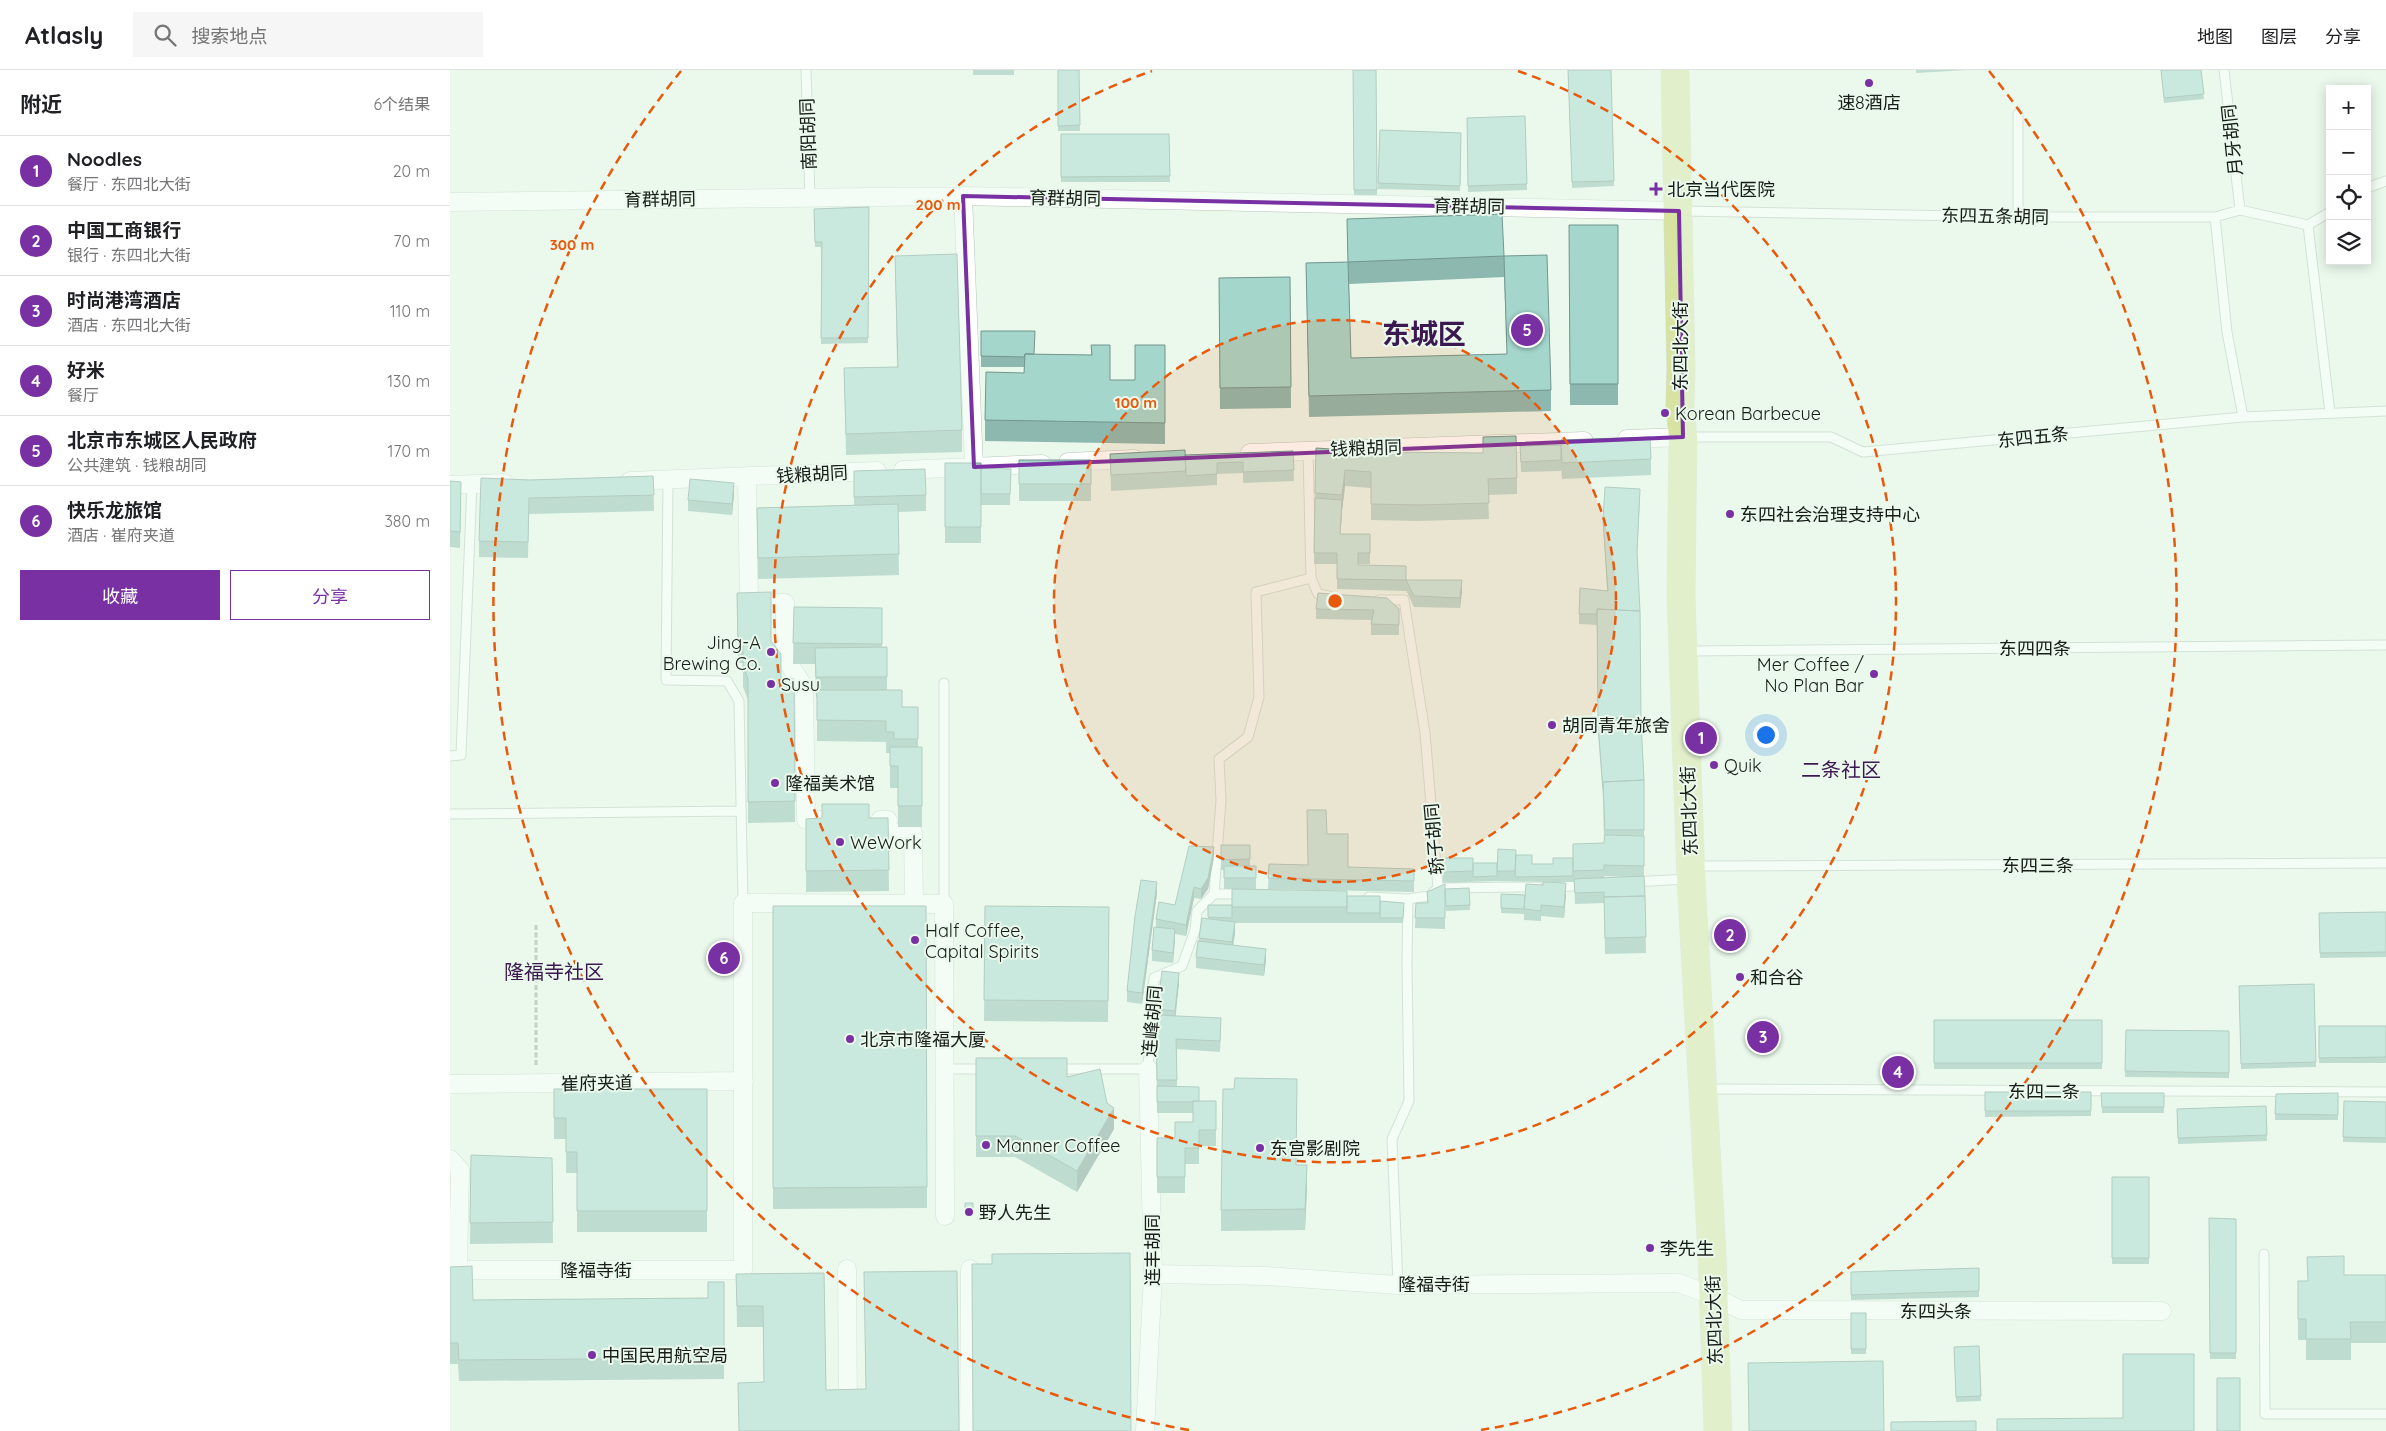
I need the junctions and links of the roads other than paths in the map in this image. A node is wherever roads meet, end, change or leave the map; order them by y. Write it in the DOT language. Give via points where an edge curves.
graph roads {
  1 [pos="806,70"];
  2 [pos="1675,70"];
  3 [pos="2224,70"];
  4 [pos="2018,114"];
  5 [pos="2386,180"];
  6 [pos="2371,186"];
  7 [pos="963,196"];
  8 [pos="810,198"];
  9 [pos="450,202"];
  10 [pos="2240,210"];
  11 [pos="1679,211"];
  12 [pos="2326,214"];
  13 [pos="2018,217"];
  14 [pos="2215,217"];
  15 [pos="2308,225"];
  16 [pos="2386,411"];
  17 [pos="2330,413"];
  18 [pos="2243,417"];
  19 [pos="1682,437"];
  20 [pos="1308,450"];
  21 [pos="1230,454"];
  22 [pos="1151,458"];
  23 [pos="974,467"];
  24 [pos="747,477"];
  25 [pos="668,481"];
  26 [pos="610,482"];
  27 [pos="521,483"];
  28 [pos="472,484"];
  29 [pos="450,485"];
  30 [pos="1311,578"];
  31 [pos="1335,597"];
  32 [pos="1370,599"];
  33 [pos="2386,645"];
  34 [pos="1683,651"];
  35 [pos="944,683"];
  36 [pos="450,756"];
  37 [pos="741,811"];
  38 [pos="450,814"];
  39 [pos="842,820"];
  40 [pos="860,820"];
  41 [pos="2386,863"];
  42 [pos="1691,873"];
  43 [pos="1621,883"];
  44 [pos="1591,885"];
  45 [pos="1438,888"];
  46 [pos="1214,894"];
  47 [pos="1252,894"];
  48 [pos="1360,897"];
  49 [pos="1408,899"];
  50 [pos="743,903"];
  51 [pos="914,904"];
  52 [pos="944,904"];
  53 [pos="944,1069"];
  54 [pos="992,1069"];
  55 [pos="1051,1069"];
  56 [pos="1148,1069"];
  57 [pos="744,1081"];
  58 [pos="450,1084"];
  59 [pos="1702,1089"];
  60 [pos="2386,1092"];
  61 [pos="450,1159"];
  62 [pos="945,1216"];
  63 [pos="2264,1254"];
  64 [pos="970,1269"];
  65 [pos="454,1270"];
  66 [pos="847,1270"];
  67 [pos="1153,1274"];
  68 [pos="1398,1285"];
  69 [pos="1713,1296"];
  70 [pos="2162,1311"];
  71 [pos="848,1408"];
  72 [pos="2386,1414"];
  73 [pos="969,1431"];
  74 [pos="1144,1431"];
  75 [pos="1718,1431"];
  1 -- 8 [label="lane, 南阳胡同"];
  2 -- 11 [label="main road, 东四北大街"];
  3 -- 10 [label="lane, 月牙胡同"];
  4 -- 13 [label="lane"];
  5 -- 6 [label="lane"];
  7 -- 8 [label="street, 育群胡同"];
  7 -- 11 [label="street, 育群胡同"];
  7 -- 23 [label="street"];
  8 -- 9 [label="street, 育群胡同"];
  10 -- 14 [label="lane, 东四五条胡同"];
  10 -- 15 [label="lane, 东四五条胡同"];
  11 -- 13 [label="lane, 东四五条胡同"];
  11 -- 19 [label="main road, 东四北大街"];
  12 -- 15 [label="lane"];
  13 -- 14 [label="lane, 东四五条胡同"];
  14 -- 18 [label="lane" via="2227,332"];
  15 -- 17 [label="lane"];
  16 -- 17 [label="lane, 东四五条"];
  17 -- 18 [label="lane, 东四五条"];
  18 -- 19 [label="lane, 东四五条" via="1863,452 1831,437"];
  19 -- 20 [label="street, 钱粮胡同"];
  19 -- 34 [label="main road, 东四北大街"];
  20 -- 21 [label="street, 钱粮胡同"];
  20 -- 30 [label="lane"];
  22 -- 23 [label="street, 钱粮胡同"];
  23 -- 24 [label="street, 钱粮胡同"];
  24 -- 25 [label="street, 钱粮胡同"];
  24 -- 39 [label="street" via="748,602 784,603 784,658 804,687 806,820"];
  25 -- 26 [label="street, 钱粮胡同"];
  25 -- 37 [label="lane" via="666,680 727,681 739,701"];
  27 -- 28 [label="street"];
  28 -- 29 [label="street"];
  28 -- 36 [label="lane" via="461,754"];
  30 -- 31 [label="lane" via="1318,594"];
  30 -- 46 [label="lane" via="1256,592 1259,698 1248,737 1219,759 1221,800"];
  32 -- 45 [label="lane, 轿子胡同" via="1404,600 1424,733"];
  33 -- 34 [label="lane, 东四四条"];
  34 -- 42 [label="main road, 东四北大街"];
  35 -- 52 [label="lane"];
  37 -- 38 [label="lane"];
  37 -- 50 [label="lane"];
  40 -- 51 [label="street" via="888,820 887,833 913,833"];
  41 -- 42 [label="lane, 东四三条"];
  42 -- 43 [label="lane, 东四三条"];
  42 -- 59 [label="main road, 东四北大街"];
  44 -- 45 [label="lane"];
  45 -- 49 [label="lane, 轿子胡同" via="1429,896"];
  46 -- 47 [label="lane"];
  46 -- 56 [label="lane, 连峰胡同" via="1197,911 1195,930 1182,966 1154,978"];
  48 -- 49 [label="lane"];
  49 -- 68 [label="lane" via="1409,1101 1392,1138"];
  50 -- 51 [label="street"];
  50 -- 57 [label="street"];
  51 -- 52 [label="street"];
  52 -- 53 [label="street"];
  53 -- 54 [label="lane"];
  53 -- 62 [label="street"];
  55 -- 56 [label="lane"];
  56 -- 67 [label="street, 连丰胡同"];
  57 -- 58 [label="street, 崔府夹道"];
  57 -- 65 [label="street, 隆福寺街" via="743,1270"];
  59 -- 60 [label="lane, 东四二条"];
  59 -- 69 [label="main road, 东四北大街"];
  61 -- 65 [label="street" via="460,1170"];
  63 -- 72 [label="lane" via="2265,1414"];
  64 -- 73 [label="street"];
  66 -- 71 [label="street"];
  67 -- 68 [label="street, 隆福寺街" via="1266,1276"];
  67 -- 74 [label="street, 连丰胡同"];
  68 -- 69 [label="street, 隆福寺街" via="1679,1282"];
  69 -- 70 [label="street, 东四头条" via="1741,1310"];
  69 -- 75 [label="main road, 东四北大街"];
}
